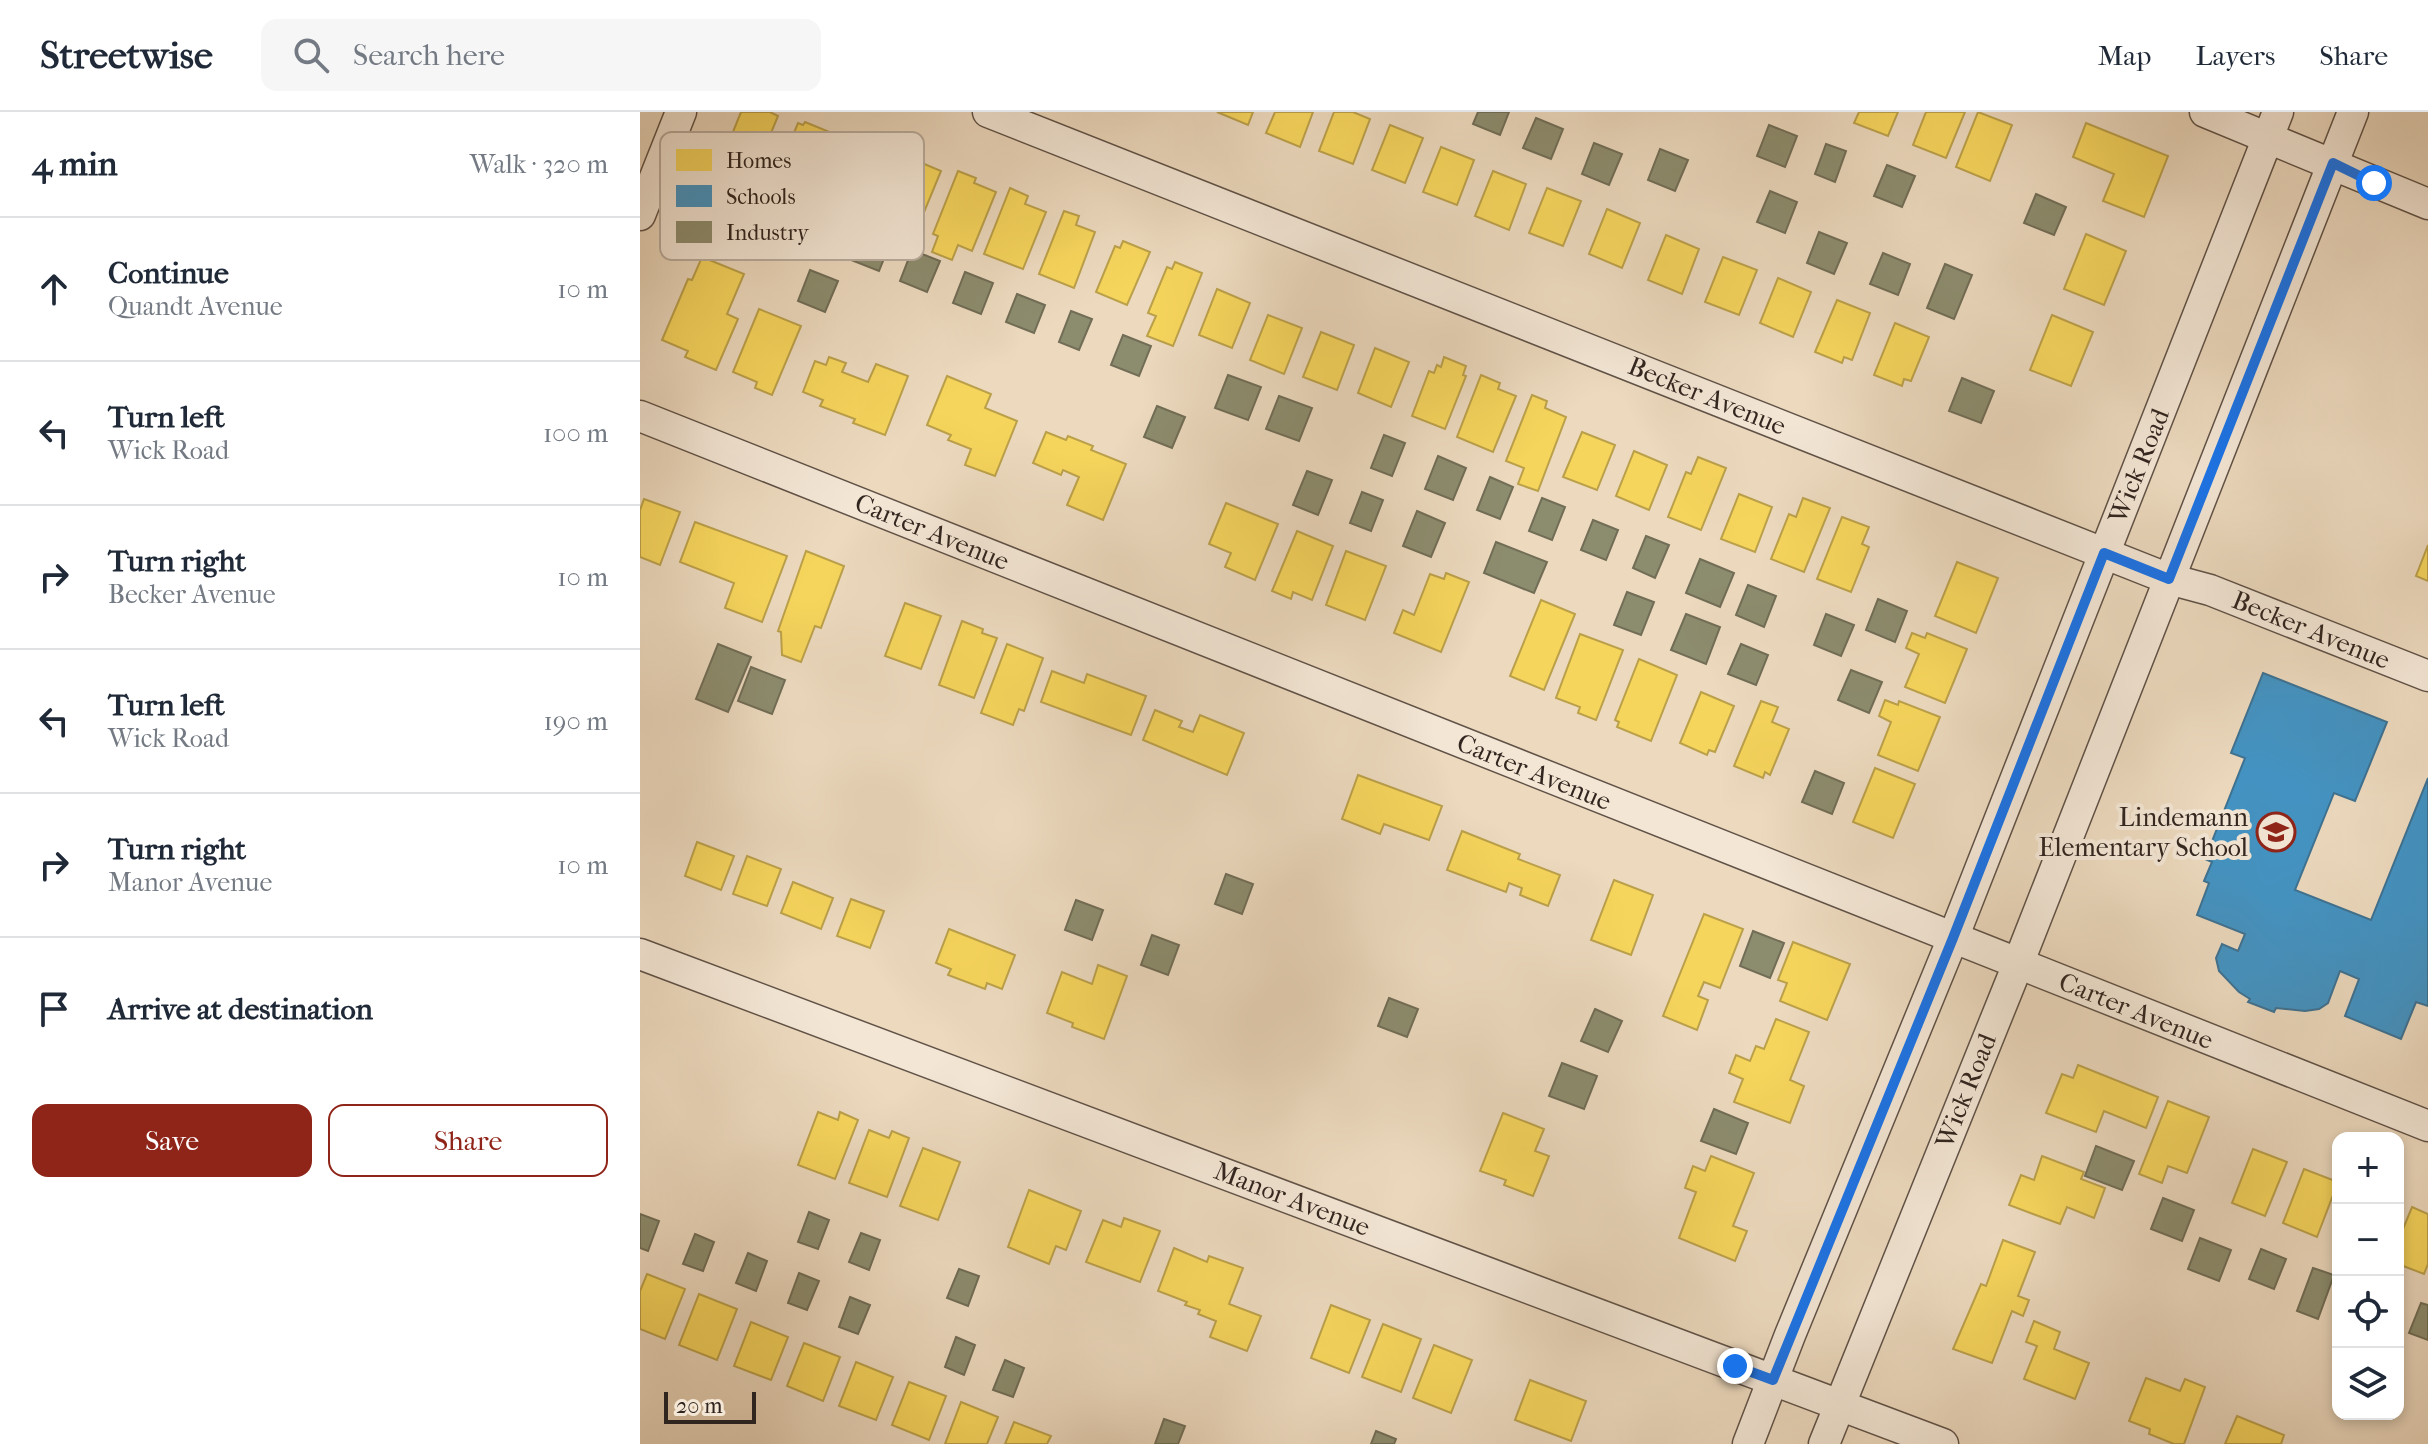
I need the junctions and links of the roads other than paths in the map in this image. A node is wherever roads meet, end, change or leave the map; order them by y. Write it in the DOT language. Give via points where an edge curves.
graph roads {
  1 [pos="681,112"];
  2 [pos="988,112"];
  3 [pos="2205,112"];
  4 [pos="2353,112"];
  5 [pos="2273,125"];
  6 [pos="673,132"];
  7 [pos="2333,163"];
  8 [pos="660,165"];
  9 [pos="2428,204"];
  10 [pos="640,215"];
  11 [pos="640,416"];
  12 [pos="2104,553"];
  13 [pos="2169,579"];
  14 [pos="2428,676"];
  15 [pos="1953,938"];
  16 [pos="640,954"];
  17 [pos="2018,964"];
  18 [pos="2428,1126"];
  19 [pos="1773,1380"];
  20 [pos="1840,1404"];
  21 [pos="1748,1444"];
  22 [pos="1824,1444"];
  23 [pos="1943,1444"];
  1 -- 6 [label="street"];
  2 -- 12 [label="street, Becker Avenue"];
  3 -- 5 [label="street"];
  4 -- 7 [label="street, Wick Road"];
  5 -- 7 [label="street"];
  5 -- 12 [label="street, Wick Road"];
  7 -- 9 [label="street"];
  7 -- 13 [label="street, Wick Road"];
  8 -- 10 [label="street"];
  11 -- 15 [label="street, Carter Avenue"];
  12 -- 13 [label="street, Becker Avenue"];
  12 -- 15 [label="street, Wick Road"];
  13 -- 14 [label="street, Becker Avenue" via="2210,590"];
  13 -- 17 [label="street, Wick Road"];
  15 -- 17 [label="street, Carter Avenue"];
  15 -- 19 [label="street, Wick Road"];
  16 -- 19 [label="street, Manor Avenue"];
  17 -- 18 [label="street, Carter Avenue"];
  17 -- 20 [label="street, Wick Road"];
  19 -- 20 [label="street, Manor Avenue"];
  19 -- 21 [label="street, Wick Road"];
  20 -- 22 [label="street, Wick Road"];
  20 -- 23 [label="street, Manor Avenue"];
}
